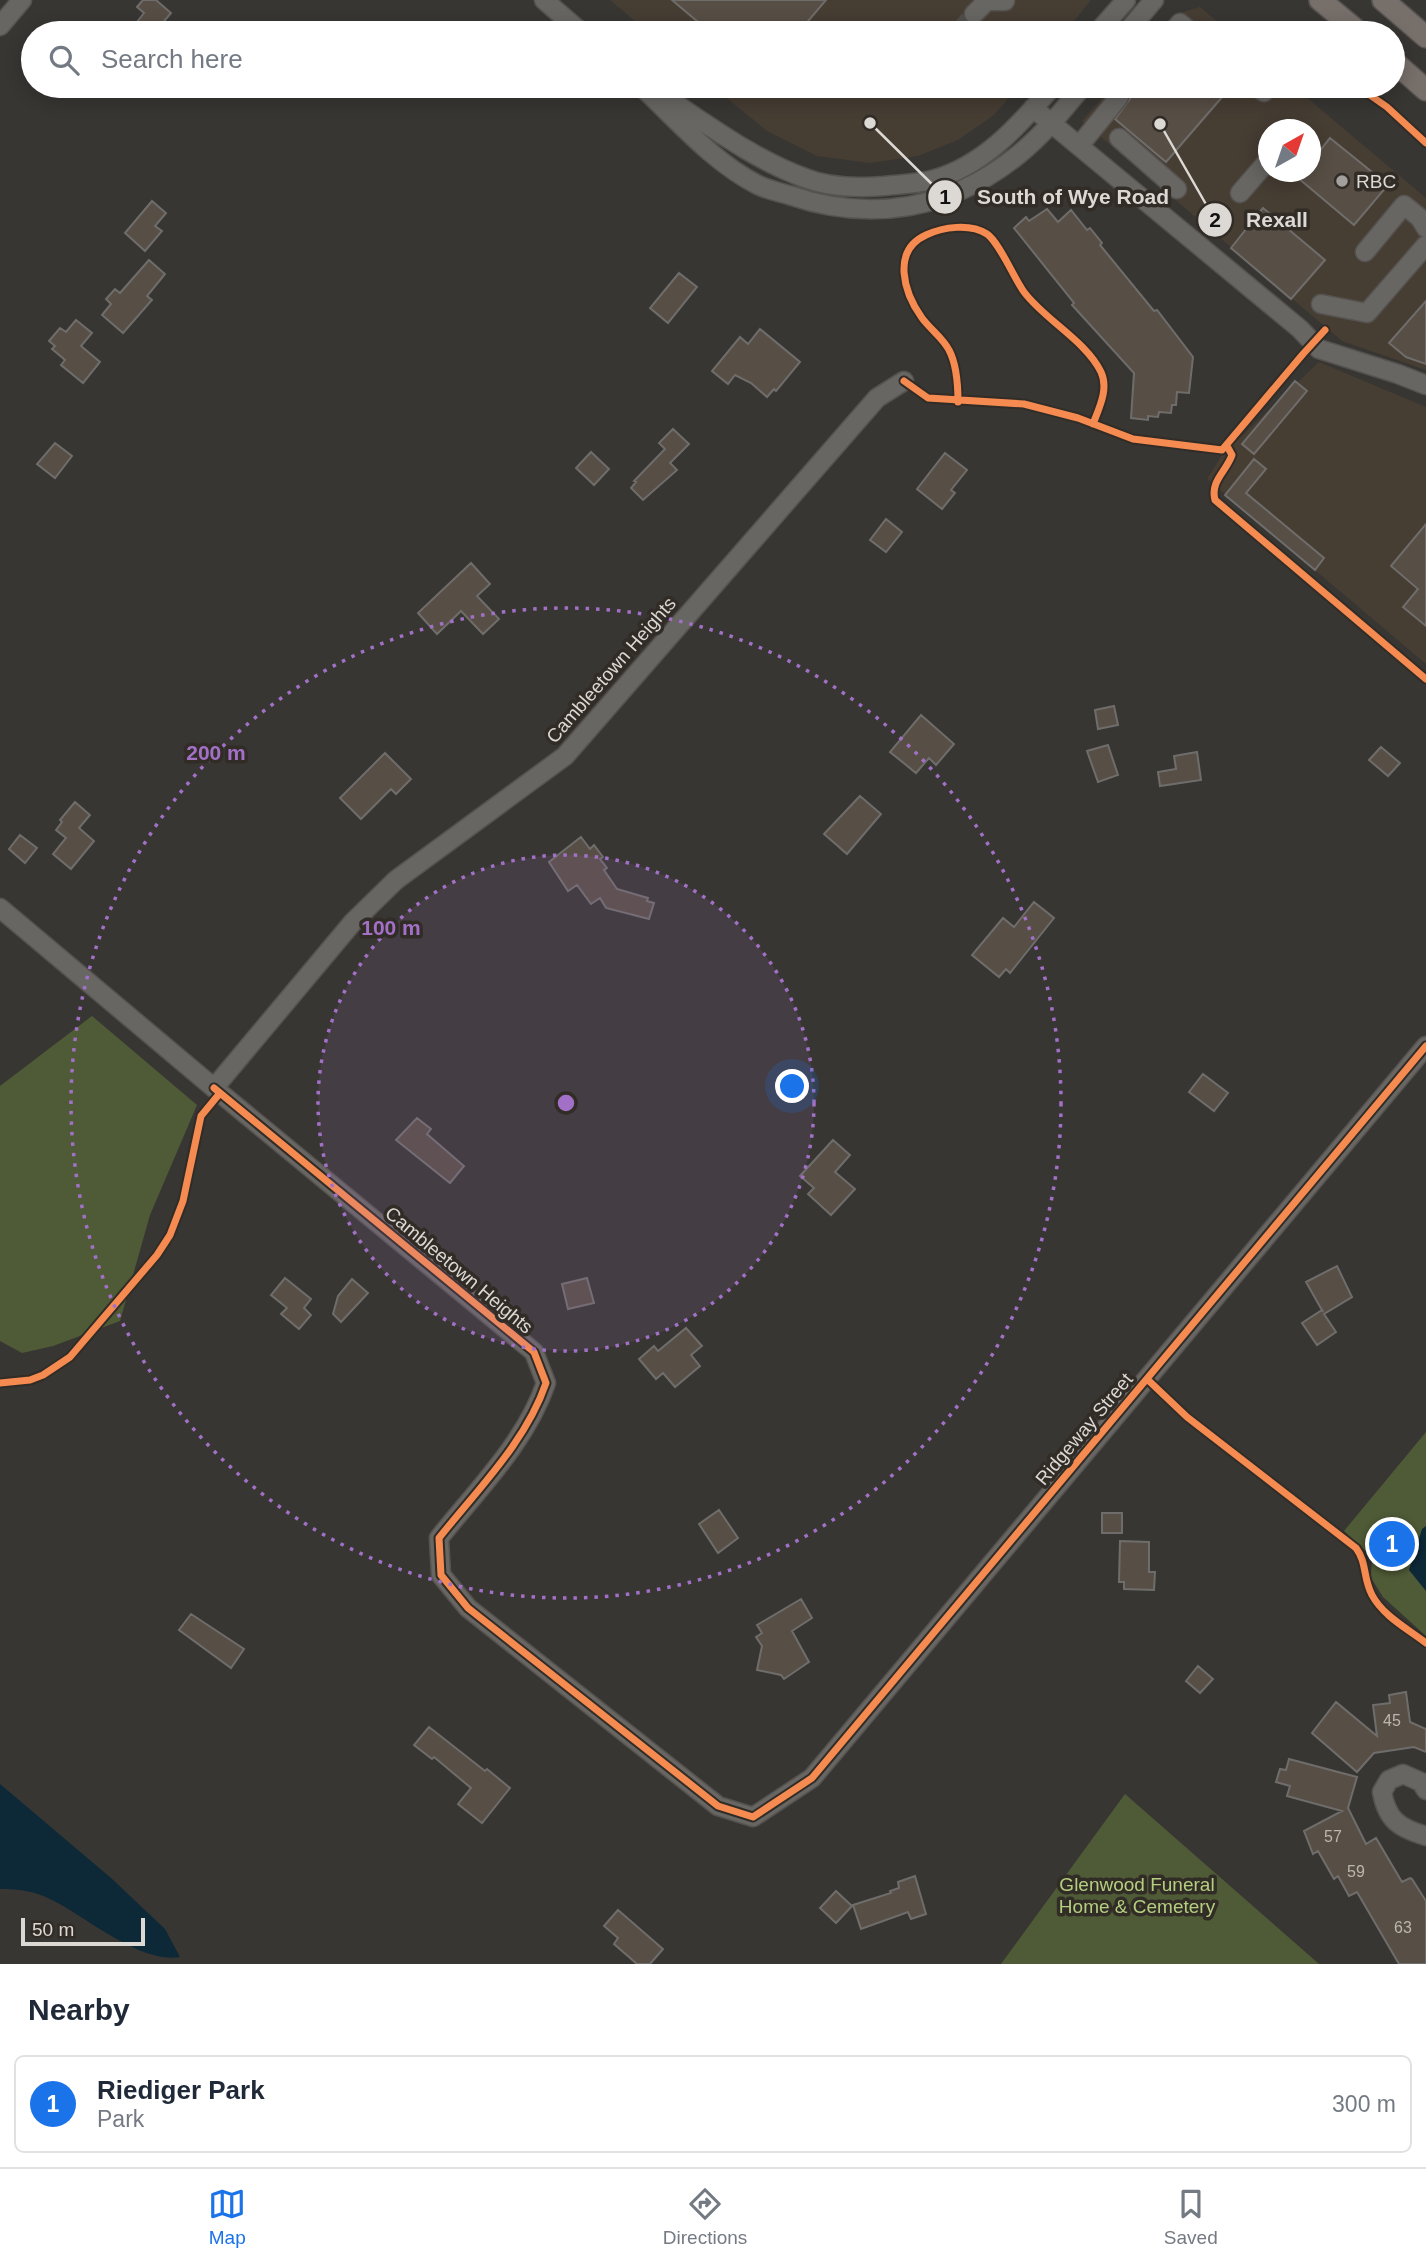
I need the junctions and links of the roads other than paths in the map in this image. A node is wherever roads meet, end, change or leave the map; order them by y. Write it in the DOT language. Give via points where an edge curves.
graph roads {
  1 [pos="22,0"];
  2 [pos="544,0"];
  3 [pos="1126,0"];
  4 [pos="1154,0"];
  5 [pos="1383,0"];
  6 [pos="1005,1"];
  7 [pos="1320,1"];
  8 [pos="974,14"];
  9 [pos="568,21"];
  10 [pos="1108,21"];
  11 [pos="1136,21"];
  12 [pos="1345,21"];
  13 [pos="0,26"];
  14 [pos="1426,37"];
  15 [pos="1405,72"];
  16 [pos="1426,90"];
  17 [pos="654,98"];
  18 [pos="666,98"];
  19 [pos="1042,98"];
  20 [pos="1073,98"];
  21 [pos="1118,98"];
  22 [pos="1033,108"];
  23 [pos="1051,124"];
  24 [pos="1119,138"];
  25 [pos="1079,146"];
  26 [pos="1258,172"];
  27 [pos="1177,189"];
  28 [pos="1240,193"];
  29 [pos="1426,228"];
  30 [pos="1426,245"];
  31 [pos="1365,252"];
  32 [pos="1321,304"];
  33 [pos="904,381"];
  34 [pos="1426,385"];
  35 [pos="0,908"];
  36 [pos="1426,1046"];
  37 [pos="214,1088"];
  38 [pos="1426,1790"];
  39 [pos="753,1817"];
  40 [pos="1426,1836"];
  1 -- 13 [label="street"];
  2 -- 9 [label="street"];
  3 -- 10 [label="street"];
  4 -- 11 [label="street"];
  5 -- 14 [label="main road"];
  6 -- 8 [label="street" via="987,1"];
  7 -- 12 [label="main road"];
  15 -- 16 [label="main road"];
  17 -- 23 [label="street" via="719,158 759,185 823,206 858,210 915,206 950,196 1018,156"];
  18 -- 22 [label="street" via="747,151 807,179 854,188 932,180 958,169 989,151"];
  19 -- 22 [label="street"];
  20 -- 23 [label="street"];
  21 -- 25 [label="street"];
  22 -- 23 [label="street"];
  23 -- 25 [label="street"];
  24 -- 27 [label="street"];
  25 -- 34 [label="street" via="1319,349"];
  26 -- 28 [label="street"];
  29 -- 31 [label="street" via="1404,205"];
  30 -- 32 [label="street" via="1367,313"];
  33 -- 37 [label="street, Cambleetown Heights" via="877,398 565,756 396,880 353,922"];
  35 -- 37 [label="street, Cambleetown Heights"];
  36 -- 39 [label="street, Ridgeway Street" via="812,1778"];
  37 -- 39 [label="street, Cambleetown Heights" via="534,1352 546,1383 540,1401 512,1447 439,1538 441,1575 468,1608 718,1806"];
  38 -- 40 [label="street" via="1421,1782 1403,1774 1389,1780 1382,1792 1385,1810 1398,1824"];
}
